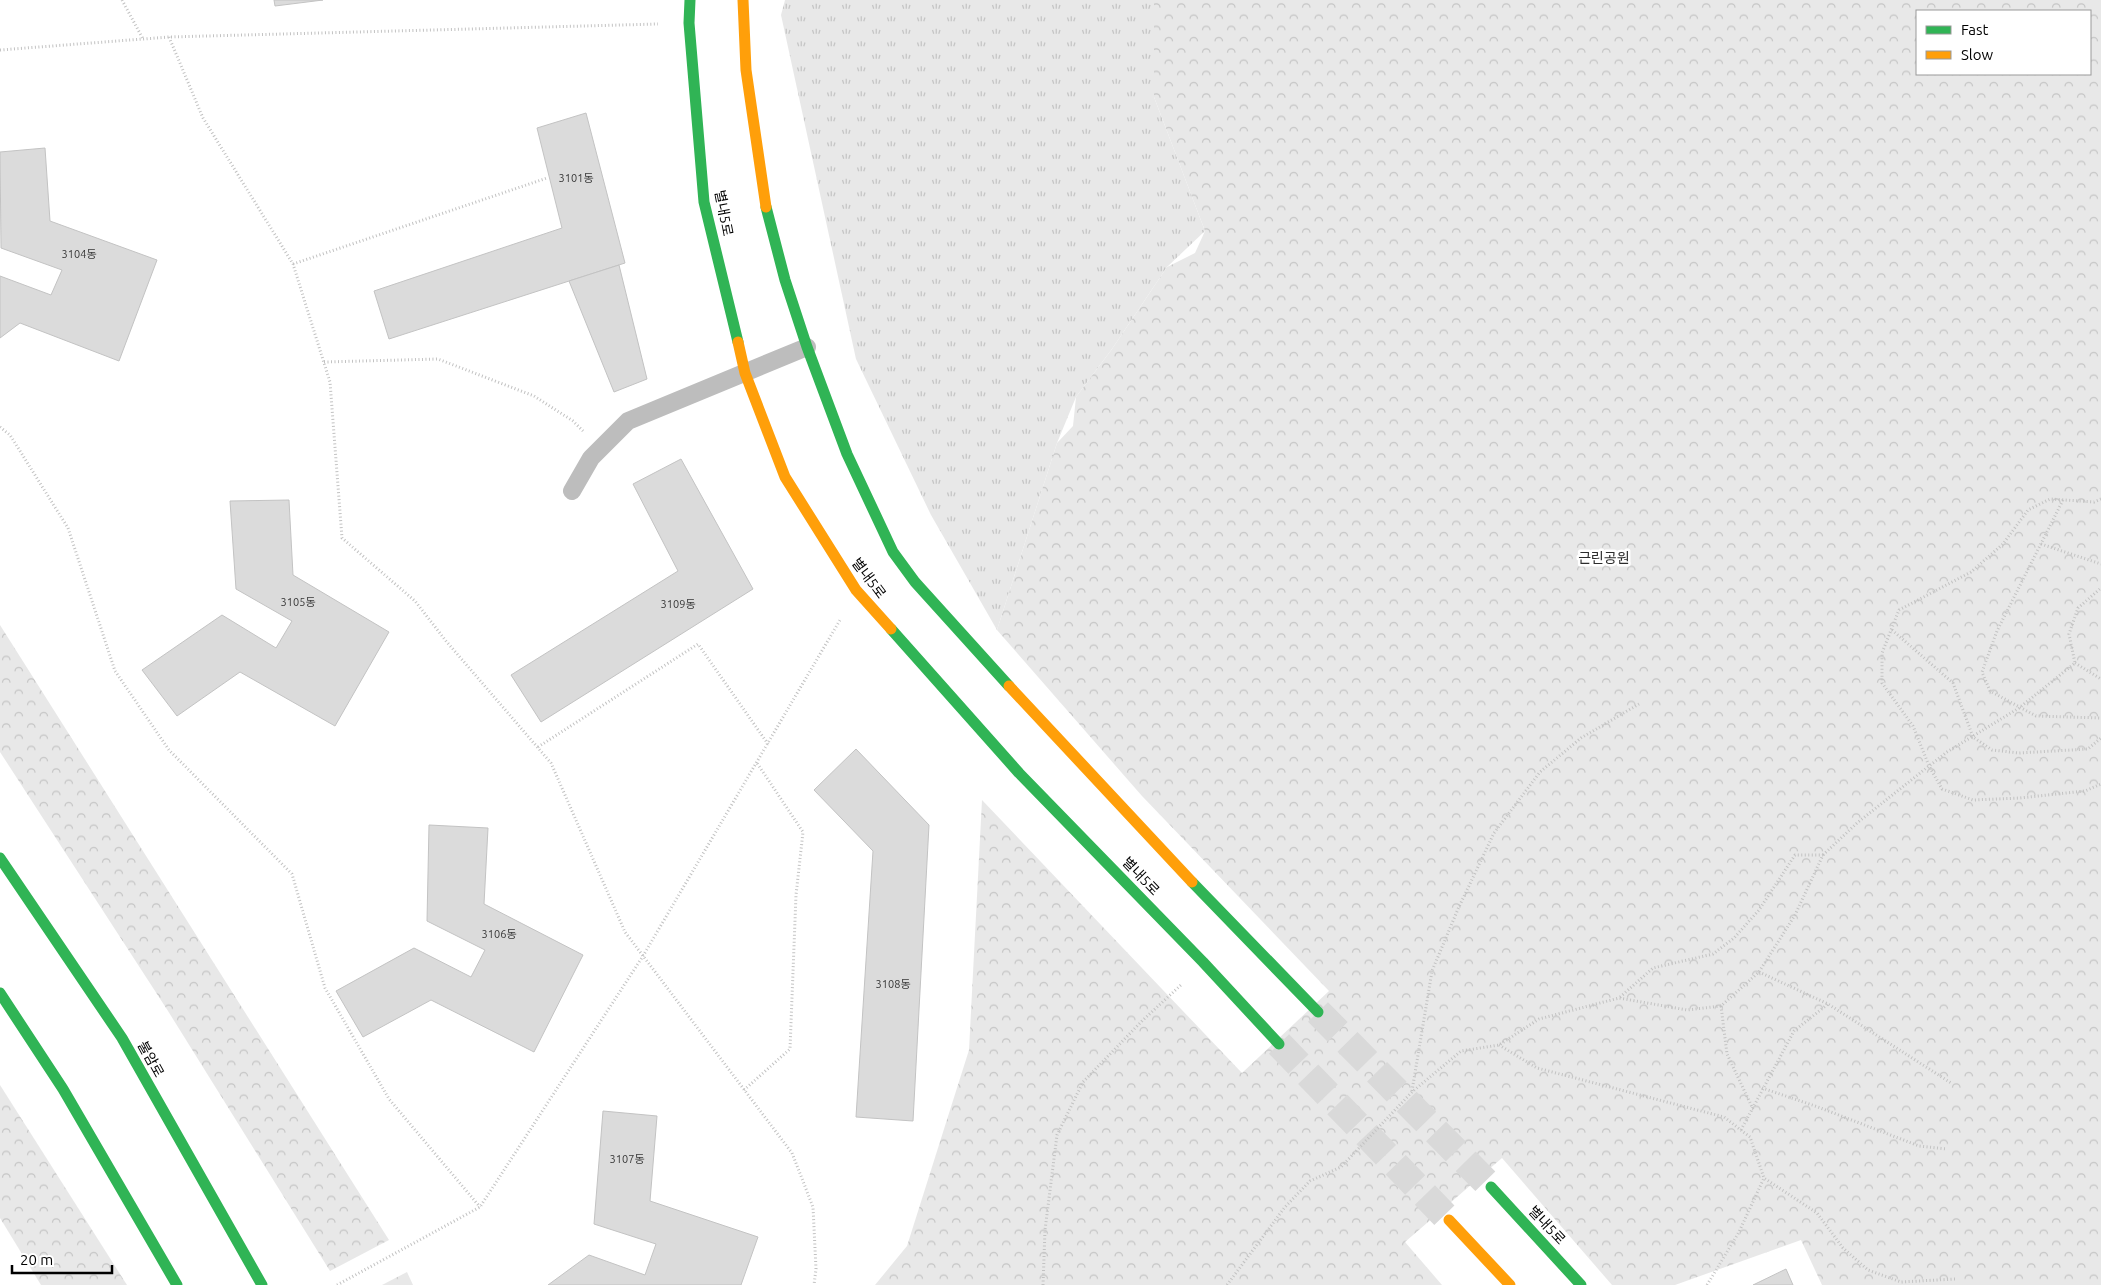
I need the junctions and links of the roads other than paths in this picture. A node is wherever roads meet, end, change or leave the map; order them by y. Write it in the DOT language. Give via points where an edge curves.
graph roads {
  1 [pos="690,0"];
  2 [pos="744,0"];
  3 [pos="807,348"];
  4 [pos="745,373"];
  5 [pos="572,491"];
  6 [pos="0,858"];
  7 [pos="0,994"];
  8 [pos="1318,1012"];
  9 [pos="1279,1044"];
  10 [pos="1491,1187"];
  11 [pos="1449,1220"];
  12 [pos="177,1285"];
  13 [pos="262,1285"];
  14 [pos="1510,1285"];
  15 [pos="1581,1285"];
  1 -- 4 [label="street, 별내5로" via="689,23 704,202"];
  2 -- 3 [label="street" via="742,24 746,70 764,198"];
  3 -- 4 [label="lane"];
  3 -- 8 [label="street" via="873,512 893,552 915,582 1053,735"];
  4 -- 5 [label="lane" via="628,421 591,458"];
  4 -- 9 [label="street, 별내5로" via="785,476 856,590 1019,773 1204,962"];
  6 -- 13 [label="street, 불암로" via="122,1038"];
  7 -- 12 [label="street" via="63,1089"];
  10 -- 15 [label="street, 별내5로"];
  11 -- 14 [label="street"];
}
